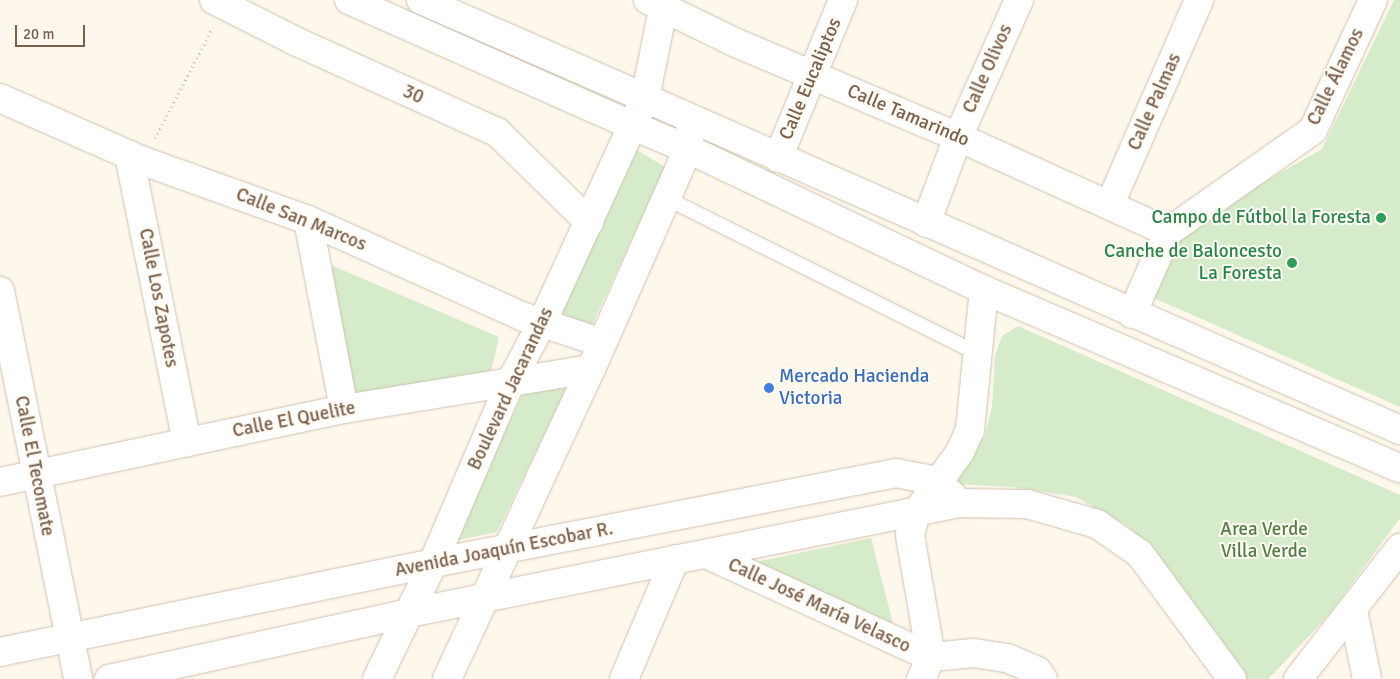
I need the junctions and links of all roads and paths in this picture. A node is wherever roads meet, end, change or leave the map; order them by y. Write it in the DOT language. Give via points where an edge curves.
graph roads {
  1 [pos="349,0"];
  2 [pos="421,0"];
  3 [pos="844,0"];
  4 [pos="1019,0"];
  5 [pos="1199,0"];
  6 [pos="1372,0"];
  7 [pos="219,2"];
  8 [pos="658,2"];
  9 [pos="811,75"];
  10 [pos="0,98"];
  11 [pos="645,98"];
  12 [pos="691,119"];
  13 [pos="633,126"];
  14 [pos="958,137"];
  15 [pos="688,148"];
  16 [pos="136,158"];
  17 [pos="778,158"];
  18 [pos="666,198"];
  19 [pos="1110,204"];
  20 [pos="308,220"];
  21 [pos="589,222"];
  22 [pos="926,223"];
  23 [pos="1168,232"];
  24 [pos="984,290"];
  25 [pos="0,291"];
  26 [pos="1132,314"];
  27 [pos="542,323"];
  28 [pos="602,343"];
  29 [pos="977,353"];
  30 [pos="591,369"];
  31 [pos="510,384"];
  32 [pos="344,409"];
  33 [pos="1400,430"];
  34 [pos="187,442"];
  35 [pos="1400,468"];
  36 [pos="35,475"];
  37 [pos="938,481"];
  38 [pos="0,482"];
  39 [pos="959,503"];
  40 [pos="916,513"];
  41 [pos="508,548"];
  42 [pos="1400,548"];
  43 [pos="706,554"];
  44 [pos="675,559"];
  45 [pos="433,563"];
  46 [pos="484,599"];
  47 [pos="1353,610"];
  48 [pos="409,613"];
  49 [pos="70,640"];
  50 [pos="0,652"];
  51 [pos="926,668"];
  52 [pos="78,679"];
  53 [pos="109,679"];
  54 [pos="377,679"];
  55 [pos="447,679"];
  56 [pos="624,679"];
  57 [pos="1043,679"];
  58 [pos="1232,679"];
  59 [pos="1298,679"];
  60 [pos="1367,679"];
  1 -- 13 [label="street"];
  2 -- 11 [label="street"];
  3 -- 9 [label="street, Calle Eucaliptos"];
  4 -- 14 [label="street, Calle Olivos"];
  5 -- 19 [label="street, Calle Palmas"];
  6 -- 23 [label="street, Calle Álamos" via="1313,130"];
  7 -- 16 [label="path"];
  7 -- 21 [label="street, 30" via="303,45 497,132"];
  8 -- 9 [label="street, Calle Tamarindo" via="734,42"];
  8 -- 11 [label="street, Boulevard Jacarandas"];
  9 -- 14 [label="street, Calle Tamarindo"];
  9 -- 17 [label="street, Calle Eucaliptos"];
  10 -- 16 [label="street, Calle San Marcos"];
  11 -- 12 [label="street"];
  11 -- 13 [label="street, Boulevard Jacarandas"];
  12 -- 15 [label="street"];
  12 -- 17 [label="street"];
  13 -- 15 [label="street"];
  13 -- 21 [label="street, Boulevard Jacarandas"];
  14 -- 19 [label="street, Calle Tamarindo"];
  14 -- 22 [label="street, Calle Olivos"];
  15 -- 18 [label="street"];
  15 -- 24 [label="street"];
  16 -- 20 [label="street, Calle San Marcos"];
  16 -- 34 [label="street, Calle Los Zapotes"];
  17 -- 22 [label="street"];
  18 -- 28 [label="street"];
  18 -- 29 [label="lane"];
  19 -- 23 [label="street, Calle Tamarindo"];
  20 -- 27 [label="street, Calle San Marcos"];
  20 -- 32 [label="street"];
  21 -- 27 [label="street, Boulevard Jacarandas"];
  22 -- 26 [label="street"];
  23 -- 26 [label="street"];
  24 -- 29 [label="street"];
  24 -- 35 [label="street"];
  25 -- 36 [label="street, Calle El Tecomate"];
  26 -- 33 [label="street"];
  27 -- 28 [label="street, Calle San Marcos"];
  27 -- 31 [label="street, Boulevard Jacarandas"];
  28 -- 30 [label="street"];
  29 -- 37 [label="street" via="970,430 960,452"];
  30 -- 31 [label="street, Calle El Quelite"];
  30 -- 41 [label="street"];
  31 -- 32 [label="street, Calle El Quelite"];
  31 -- 45 [label="street, Boulevard Jacarandas"];
  32 -- 34 [label="street, Calle El Quelite"];
  34 -- 36 [label="street, Calle El Quelite"];
  36 -- 38 [label="street, Calle El Quelite"];
  36 -- 49 [label="street, Calle El Tecomate"];
  37 -- 39 [label="street"];
  37 -- 40 [label="street"];
  37 -- 41 [label="street, Avenida Joaquín Escobar R." via="896,473"];
  39 -- 40 [label="street"];
  39 -- 58 [label="street" via="1028,504 1097,524 1140,554"];
  40 -- 43 [label="street"];
  40 -- 51 [label="street" via="910,535"];
  41 -- 45 [label="street, Avenida Joaquín Escobar R."];
  41 -- 46 [label="street"];
  42 -- 47 [label="street"];
  43 -- 44 [label="street"];
  43 -- 51 [label="street, Calle José María Velasco"];
  44 -- 46 [label="street"];
  44 -- 56 [label="street"];
  45 -- 48 [label="street, Boulevard Jacarandas"];
  45 -- 49 [label="street, Avenida Joaquín Escobar R."];
  46 -- 48 [label="street"];
  46 -- 55 [label="street"];
  47 -- 59 [label="street"];
  47 -- 60 [label="street"];
  48 -- 53 [label="street"];
  48 -- 54 [label="street, Boulevard Jacarandas"];
  49 -- 50 [label="street, Avenida Joaquín Escobar R."];
  49 -- 52 [label="street"];
  51 -- 57 [label="street" via="974,653 1008,658 1037,671"];
}
